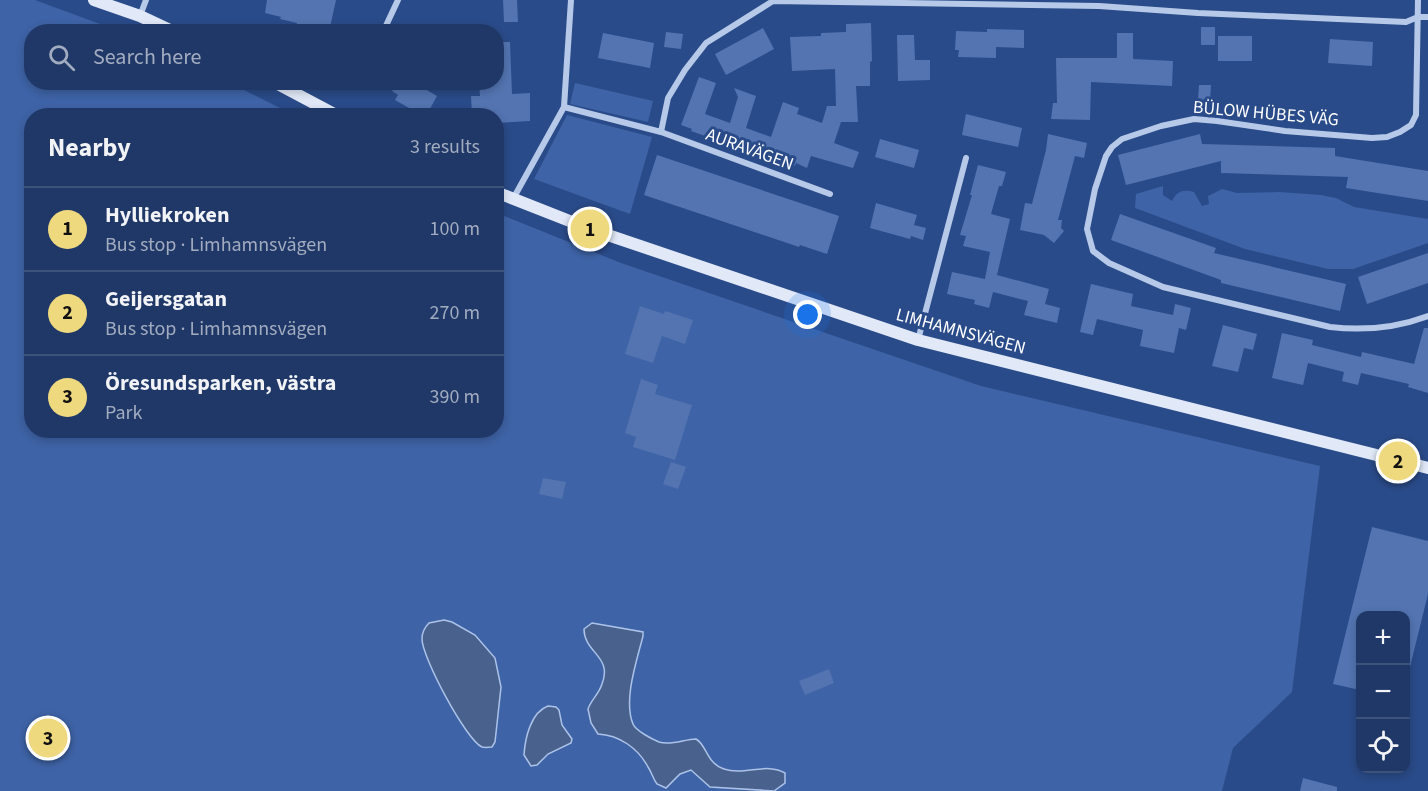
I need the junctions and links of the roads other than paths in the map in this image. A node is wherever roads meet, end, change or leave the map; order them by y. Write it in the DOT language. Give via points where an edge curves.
graph roads {
  1 [pos="94,0"];
  2 [pos="146,0"];
  3 [pos="398,0"];
  4 [pos="572,0"];
  5 [pos="1418,0"];
  6 [pos="773,1"];
  7 [pos="1099,3"];
  8 [pos="140,16"];
  9 [pos="1418,17"];
  10 [pos="1428,17"];
  11 [pos="157,24"];
  12 [pos="387,24"];
  13 [pos="289,90"];
  14 [pos="564,107"];
  15 [pos="323,108"];
  16 [pos="661,132"];
  17 [pos="966,158"];
  18 [pos="830,194"];
  19 [pos="504,195"];
  20 [pos="513,199"];
  21 [pos="1428,316"];
  22 [pos="918,340"];
  23 [pos="1428,468"];
  1 -- 8 [label="main road"];
  2 -- 8 [label="street"];
  3 -- 12 [label="street"];
  4 -- 14 [label="street"];
  5 -- 9 [label="street"];
  6 -- 7 [label="street"];
  6 -- 16 [label="street" via="706,44 668,98"];
  7 -- 9 [label="street" via="1198,13 1406,22"];
  8 -- 11 [label="main road"];
  9 -- 10 [label="street"];
  9 -- 21 [label="street, BÜLOW HÜBES VÄG" via="1416,115 1411,126 1387,137 1372,138 1194,119 1135,134 1117,143 1106,156 1087,229 1093,251 1109,263 1163,287 1354,330"];
  13 -- 15 [label="main road"];
  14 -- 16 [label="street, AURAVÄGEN"];
  14 -- 20 [label="street"];
  16 -- 18 [label="street, AURAVÄGEN"];
  17 -- 22 [label="street"];
  19 -- 20 [label="main road, LIMHAMNSVÄGEN"];
  20 -- 22 [label="main road, LIMHAMNSVÄGEN"];
  22 -- 23 [label="main road, LIMHAMNSVÄGEN"];
}
